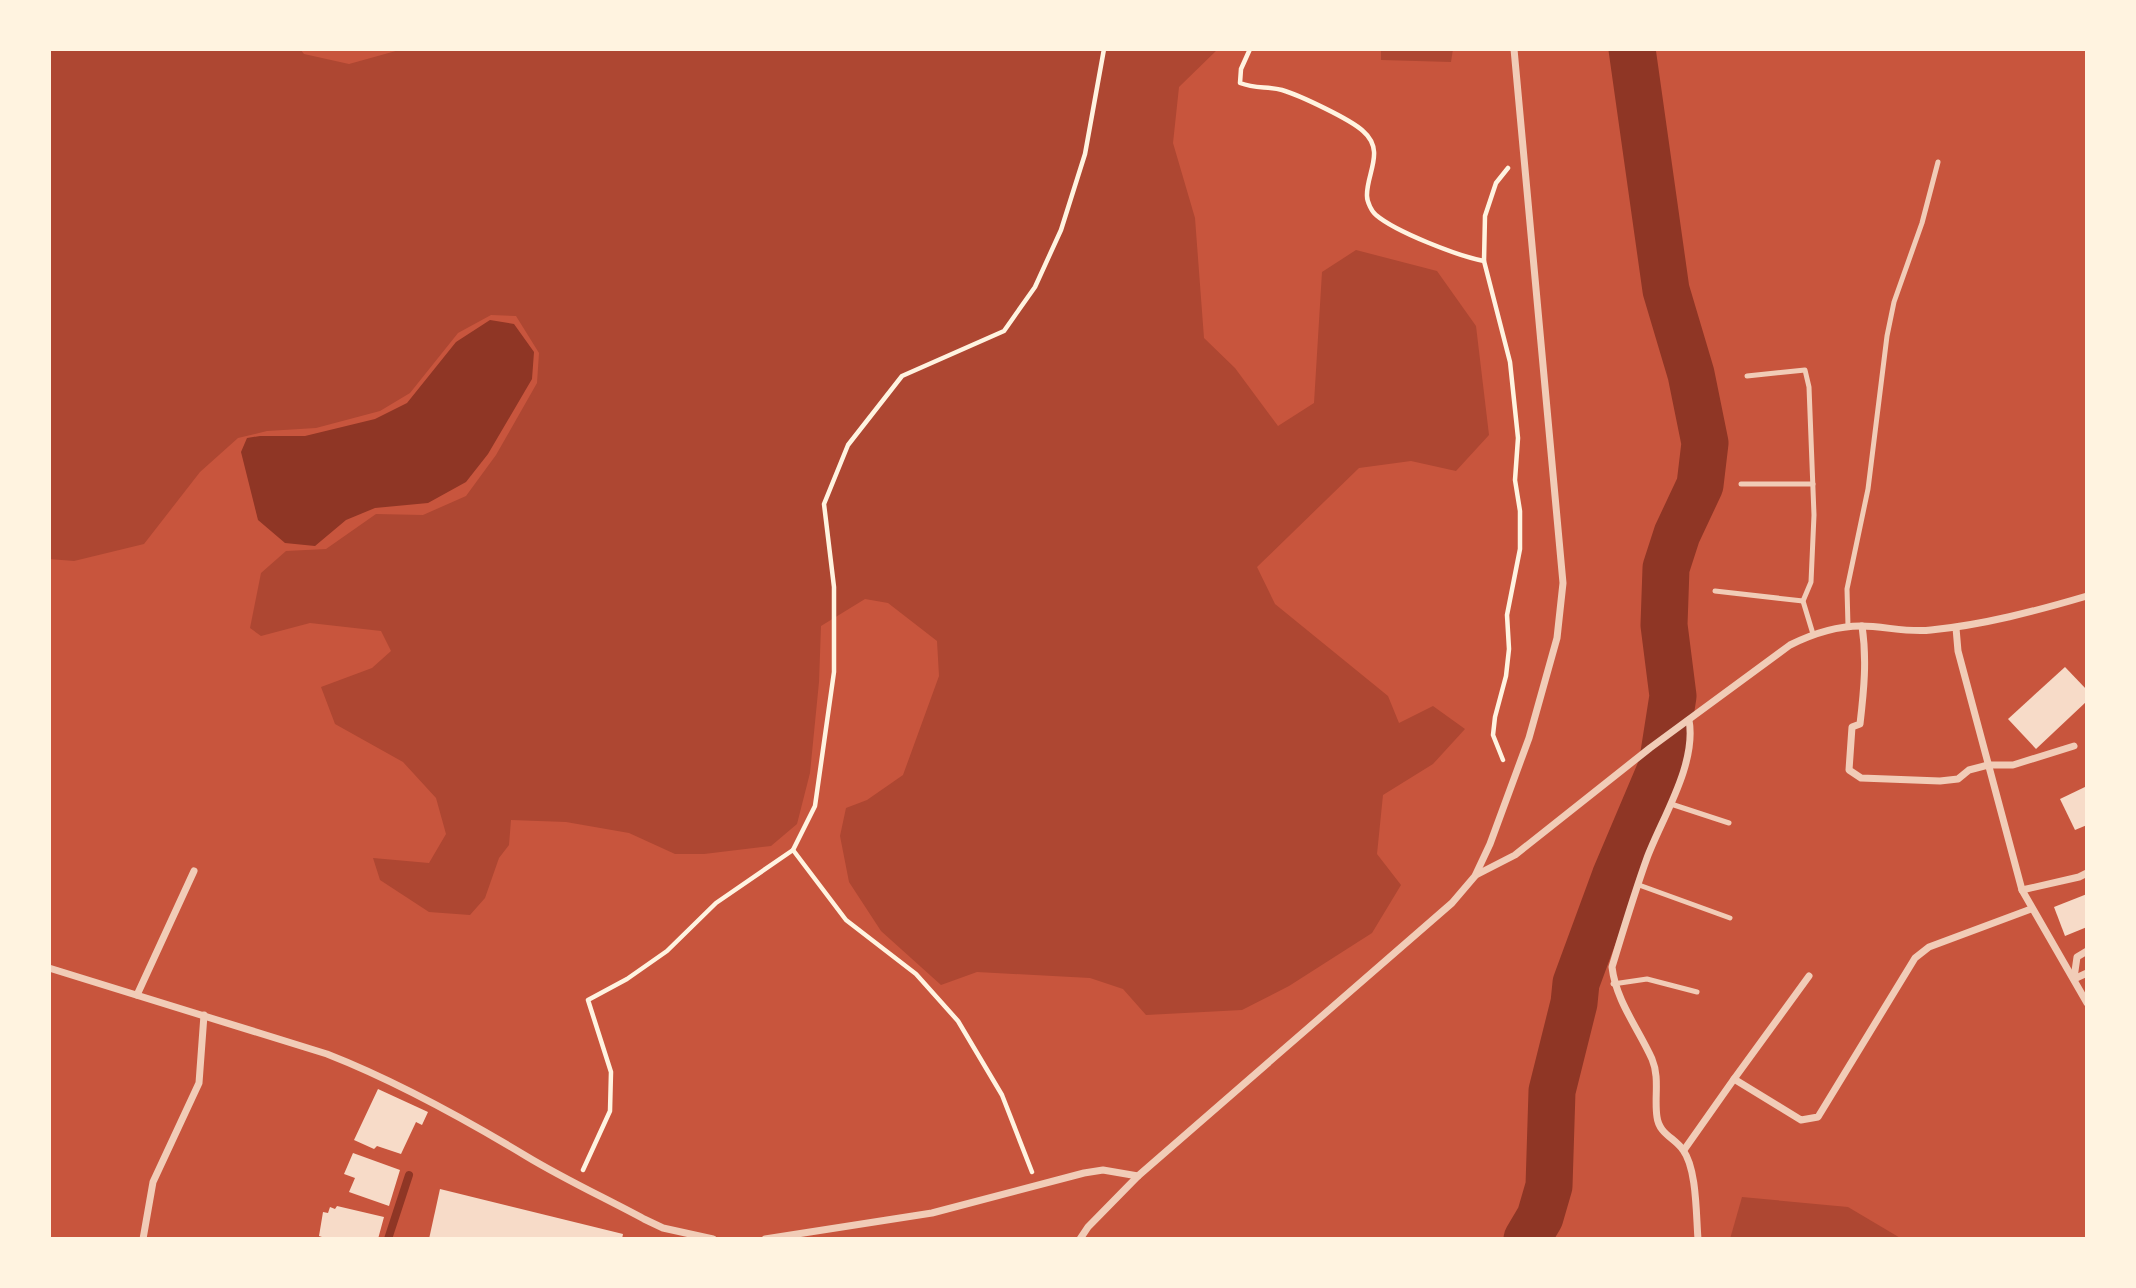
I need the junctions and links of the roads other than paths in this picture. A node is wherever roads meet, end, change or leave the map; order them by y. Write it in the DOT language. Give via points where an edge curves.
graph roads {
  1 [pos="1514,49"];
  2 [pos="1938,162"];
  3 [pos="1747,376"];
  4 [pos="1741,484"];
  5 [pos="1813,484"];
  6 [pos="1715,591"];
  7 [pos="2087,596"];
  8 [pos="1802,601"];
  9 [pos="1847,626"];
  10 [pos="1862,626"];
  11 [pos="1956,628"];
  12 [pos="1813,634"];
  13 [pos="1689,720"];
  14 [pos="2074,746"];
  15 [pos="1988,765"];
  16 [pos="1671,804"];
  17 [pos="1729,823"];
  18 [pos="194,871"];
  19 [pos="2087,873"];
  20 [pos="1475,876"];
  21 [pos="1639,885"];
  22 [pos="2022,890"];
  23 [pos="2031,909"];
  24 [pos="1730,918"];
  25 [pos="2087,951"];
  26 [pos="49,968"];
  27 [pos="2087,973"];
  28 [pos="1809,976"];
  29 [pos="2074,979"];
  30 [pos="1614,984"];
  31 [pos="1697,992"];
  32 [pos="136,995"];
  33 [pos="2087,1003"];
  34 [pos="204,1015"];
  35 [pos="1734,1079"];
  36 [pos="1684,1150"];
  37 [pos="1138,1176"];
  38 [pos="143,1239"];
  39 [pos="713,1239"];
  40 [pos="765,1239"];
  41 [pos="1080,1239"];
  42 [pos="1698,1239"];
  1 -- 20 [label="street" via="1563,583 1557,638 1529,738"];
  2 -- 9 [label="lane" via="1887,336 1868,489 1847,589"];
  3 -- 5 [label="lane" via="1805,370 1810,387"];
  4 -- 5 [label="lane"];
  5 -- 8 [label="lane" via="1811,582"];
  6 -- 8 [label="lane"];
  7 -- 11 [label="street"];
  8 -- 12 [label="lane"];
  9 -- 10 [label="street"];
  9 -- 12 [label="street"];
  10 -- 11 [label="street" via="1925,631"];
  10 -- 15 [label="street" via="1864,690 1860,724 1852,727 1849,770 1861,778 1940,781 1958,779 1969,770"];
  11 -- 15 [label="street"];
  12 -- 13 [label="street" via="1790,645"];
  13 -- 16 [label="street" via="1686,758"];
  13 -- 20 [label="street" via="1515,855"];
  14 -- 15 [label="street" via="2013,765"];
  15 -- 22 [label="street"];
  16 -- 17 [label="lane"];
  16 -- 21 [label="street"];
  18 -- 32 [label="street"];
  19 -- 22 [label="street"];
  20 -- 37 [label="street" via="1452,903"];
  21 -- 24 [label="lane"];
  21 -- 30 [label="street" via="1612,967"];
  22 -- 23 [label="street"];
  23 -- 29 [label="street"];
  23 -- 35 [label="street" via="1929,947 1915,958 1818,1117 1801,1120"];
  25 -- 29 [label="street" via="2077,957"];
  26 -- 32 [label="street"];
  27 -- 29 [label="street"];
  28 -- 35 [label="street"];
  29 -- 33 [label="street"];
  30 -- 31 [label="lane" via="1647,979"];
  30 -- 36 [label="street" via="1653,1060 1657,1119 1663,1132"];
  32 -- 34 [label="street"];
  34 -- 38 [label="street" via="199,1083 153,1182"];
  34 -- 39 [label="street" via="363,1068 663,1228"];
  35 -- 36 [label="street"];
  36 -- 42 [label="street" via="1692,1175"];
  37 -- 40 [label="street" via="1103,1170 932,1213"];
  37 -- 41 [label="street"];
}
